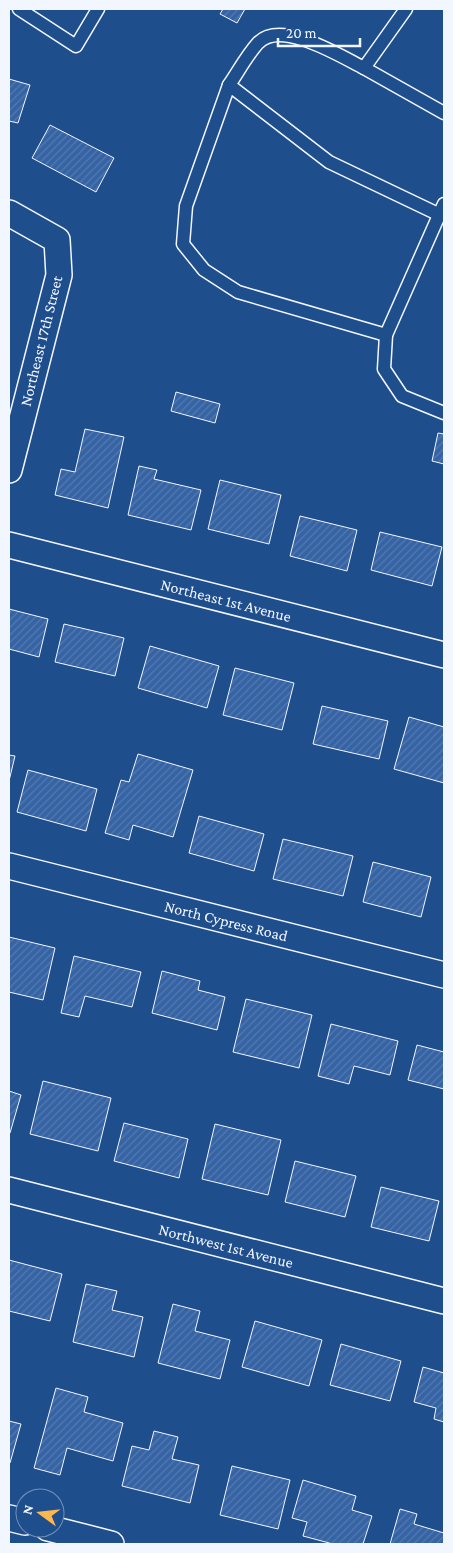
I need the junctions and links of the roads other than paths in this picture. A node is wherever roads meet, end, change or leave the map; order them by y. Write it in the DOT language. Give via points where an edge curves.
graph roads {
  1 [pos="19,9"];
  2 [pos="98,9"];
  3 [pos="406,9"];
  4 [pos="364,68"];
  5 [pos="229,85"];
  6 [pos="444,113"];
  7 [pos="442,209"];
  8 [pos="9,213"];
  9 [pos="386,335"];
  10 [pos="444,413"];
  11 [pos="9,470"];
  12 [pos="9,545"];
  13 [pos="444,654"];
  14 [pos="9,866"];
  15 [pos="444,975"];
  16 [pos="9,1190"];
  17 [pos="444,1300"];
  18 [pos="65,1532"];
  19 [pos="111,1544"];
  1 -- 2 [label="lane" via="76,46"];
  3 -- 4 [label="lane"];
  4 -- 5 [label="lane" via="317,45 282,34 258,42"];
  4 -- 6 [label="lane"];
  5 -- 7 [label="lane" via="328,162"];
  5 -- 9 [label="lane" via="186,206 184,244 204,270 238,292"];
  7 -- 9 [label="lane"];
  8 -- 11 [label="street, Northeast 17th Street" via="57,240 59,275"];
  9 -- 10 [label="lane" via="384,369 402,396"];
  12 -- 13 [label="street, Northeast 1st Avenue"];
  14 -- 15 [label="street, North Cypress Road"];
  16 -- 17 [label="street, Northwest 1st Avenue"];
  18 -- 19 [label="street"];
}
